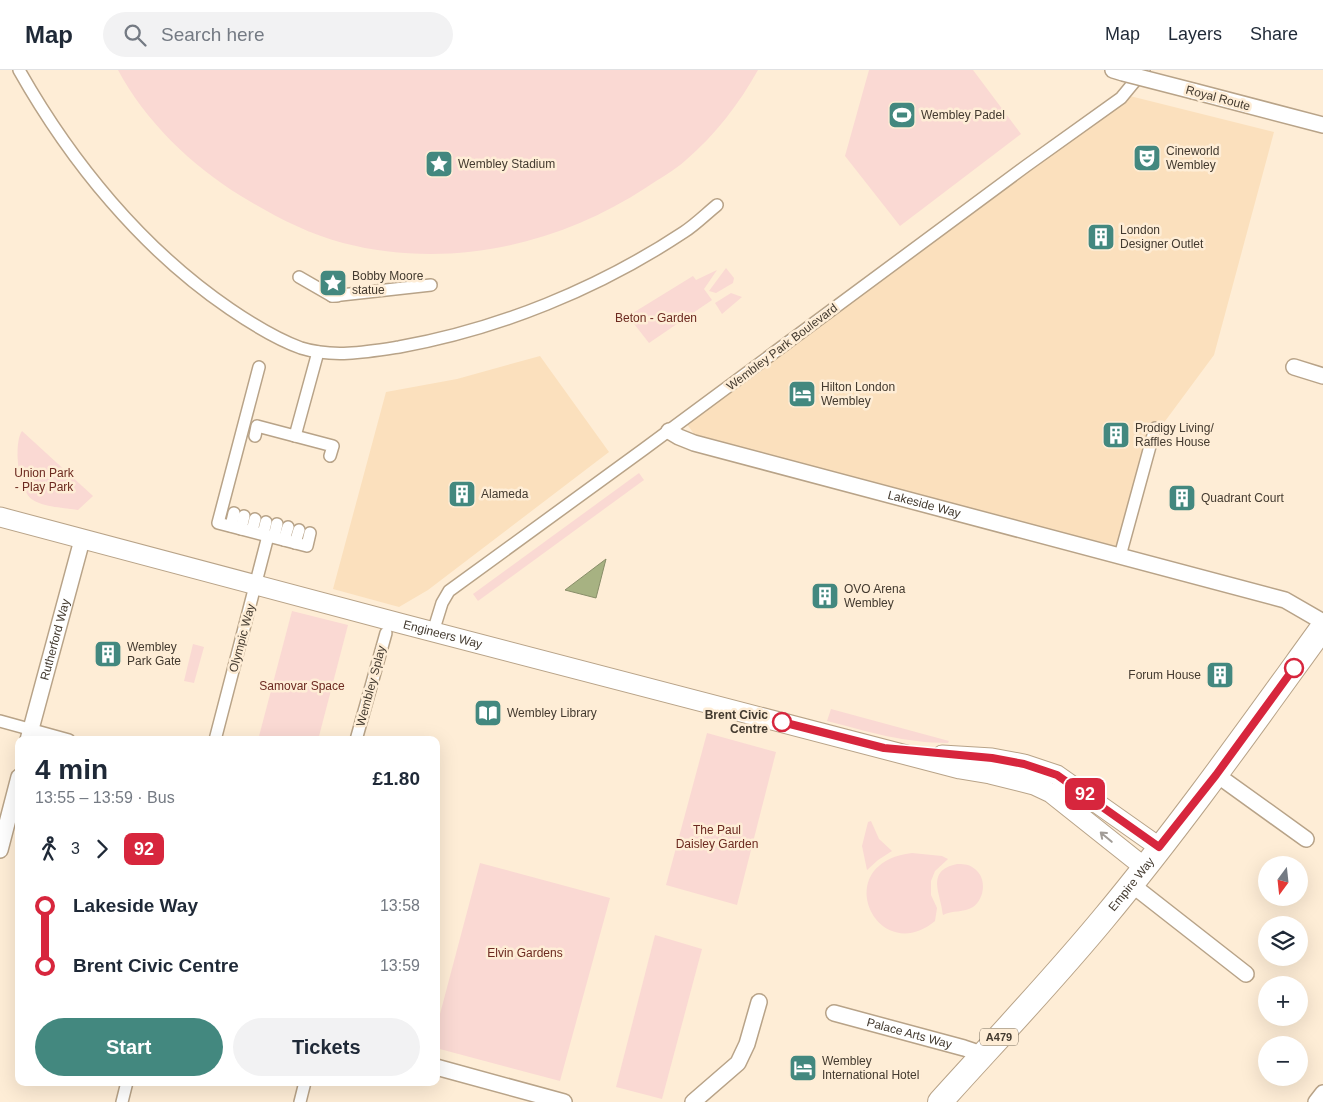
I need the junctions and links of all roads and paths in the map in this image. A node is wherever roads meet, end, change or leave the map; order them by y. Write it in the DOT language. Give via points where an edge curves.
graph roads {
  1 [pos="19,70"];
  2 [pos="1113,70"];
  3 [pos="1144,70"];
  4 [pos="1323,125"];
  5 [pos="717,205"];
  6 [pos="299,277"];
  7 [pos="431,284"];
  8 [pos="373,294"];
  9 [pos="332,296"];
  10 [pos="318,352"];
  11 [pos="259,367"];
  12 [pos="1294,367"];
  13 [pos="1323,376"];
  14 [pos="1155,428"];
  15 [pos="668,431"];
  16 [pos="293,441"];
  17 [pos="0,517"];
  18 [pos="272,523"];
  19 [pos="264,534"];
  20 [pos="82,540"];
  21 [pos="1120,556"];
  22 [pos="256,585"];
  23 [pos="1323,622"];
  24 [pos="1323,627"];
  25 [pos="433,632"];
  26 [pos="386,633"];
  27 [pos="0,721"];
  28 [pos="30,735"];
  29 [pos="217,736"];
  30 [pos="357,736"];
  31 [pos="884,748"];
  32 [pos="1216,775"];
  33 [pos="15,792"];
  34 [pos="1306,839"];
  35 [pos="1159,847"];
  36 [pos="0,850"];
  37 [pos="1137,876"];
  38 [pos="1246,974"];
  39 [pos="759,1002"];
  40 [pos="834,1014"];
  41 [pos="979,1060"];
  42 [pos="440,1068"];
  43 [pos="126,1086"];
  44 [pos="304,1086"];
  45 [pos="1323,1092"];
  46 [pos="122,1102"];
  47 [pos="300,1102"];
  48 [pos="564,1102"];
  49 [pos="693,1102"];
  50 [pos="940,1102"];
  51 [pos="1316,1102"];
  1 -- 10 [label="street" via="38,104 96,183 168,260 201,289 248,321 291,344"];
  2 -- 4 [label="street, Royal Route, bridge"];
  3 -- 15 [label="street, Wembley Park Boulevard" via="1121,98"];
  5 -- 10 [label="street" via="685,231 635,262 531,310 420,343 364,353"];
  6 -- 9 [label="street"];
  7 -- 9 [label="street"];
  8 -- 9 [label="street"];
  10 -- 16 [label="street"];
  11 -- 19 [label="street" via="218,522"];
  12 -- 13 [label="street"];
  14 -- 21 [label="street"];
  15 -- 21 [label="street, Lakeside Way" via="694,443"];
  15 -- 25 [label="street, Wembley Park Boulevard" via="449,591 442,602"];
  17 -- 20 [label="street, Engineers Way"];
  18 -- 19 [label="street"];
  18 -- 19 [label="street"];
  18 -- 19 [label="street"];
  18 -- 19 [label="street" via="307,546"];
  19 -- 22 [label="street, Olympic Way"];
  20 -- 22 [label="street, Engineers Way"];
  20 -- 28 [label="street, Rutherford Way"];
  21 -- 23 [label="street, Lakeside Way" via="1285,600"];
  22 -- 25 [label="street, Engineers Way"];
  22 -- 29 [label="street, Olympic Way"];
  24 -- 32 [label="main road, Empire Way / A479"];
  25 -- 31 [label="street, Engineers Way"];
  26 -- 30 [label="street, Wembley Splay"];
  27 -- 28 [label="street"];
  31 -- 35 [label="street, Engineers Way" via="992,758 1057,775"];
  37 -- 31 [label="street, Engineers Way, one-way" via="1068,805 1051,793 1034,785"];
  32 -- 34 [label="street"];
  32 -- 35 [label="main road, Empire Way / A479"];
  33 -- 36 [label="street"];
  35 -- 37 [label="main road, Empire Way / A479"];
  37 -- 38 [label="street" via="1147,895"];
  37 -- 41 [label="main road, Empire Way / A479" via="1058,972"];
  39 -- 49 [label="street" via="738,1063"];
  40 -- 41 [label="street, Palace Arts Way" via="964,1048 973,1051"];
  41 -- 50 [label="main road, Empire Way / A479"];
  42 -- 48 [label="street"];
  43 -- 46 [label="street"];
  44 -- 47 [label="street"];
  45 -- 51 [label="street"];
}
